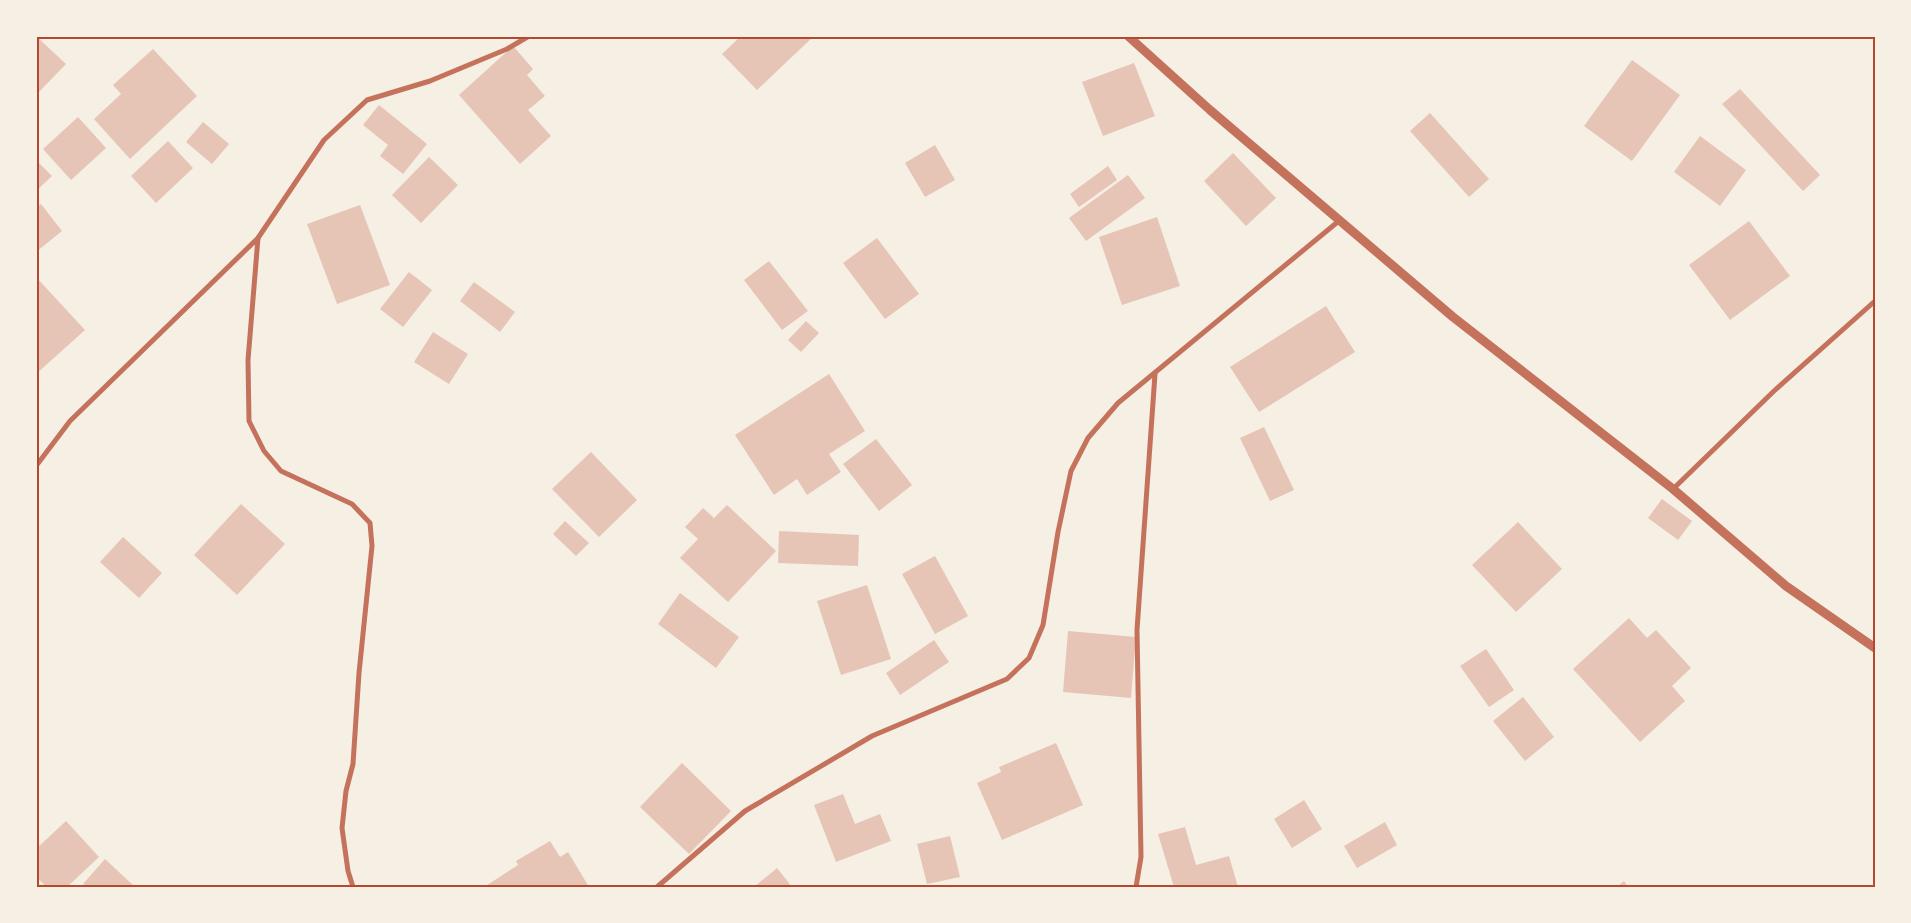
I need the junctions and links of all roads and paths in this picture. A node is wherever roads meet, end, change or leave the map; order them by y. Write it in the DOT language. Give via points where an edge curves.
graph roads {
  1 [pos="529,36"];
  2 [pos="1128,36"];
  3 [pos="1340,220"];
  4 [pos="258,238"];
  5 [pos="1875,301"];
  6 [pos="1155,374"];
  7 [pos="36,466"];
  8 [pos="1672,489"];
  9 [pos="1875,648"];
  10 [pos="353,887"];
  11 [pos="657,887"];
  12 [pos="1136,887"];
  1 -- 4 [label="street" via="507,49 430,81 367,100 324,140"];
  2 -- 3 [label="street"];
  3 -- 6 [label="street"];
  3 -- 8 [label="street" via="1453,317"];
  4 -- 7 [label="street" via="70,421"];
  4 -- 10 [label="street" via="248,360 249,421 264,451 280,471 340,497 352,504 370,523 372,546 359,673 354,764 346,791 342,828"];
  5 -- 8 [label="street" via="1774,391"];
  6 -- 11 [label="street" via="1118,403 1088,438 1071,471 1044,625 1029,658 1007,679 872,736 745,811"];
  6 -- 12 [label="street" via="1137,630 1141,857"];
  8 -- 9 [label="street" via="1786,586"];
}
